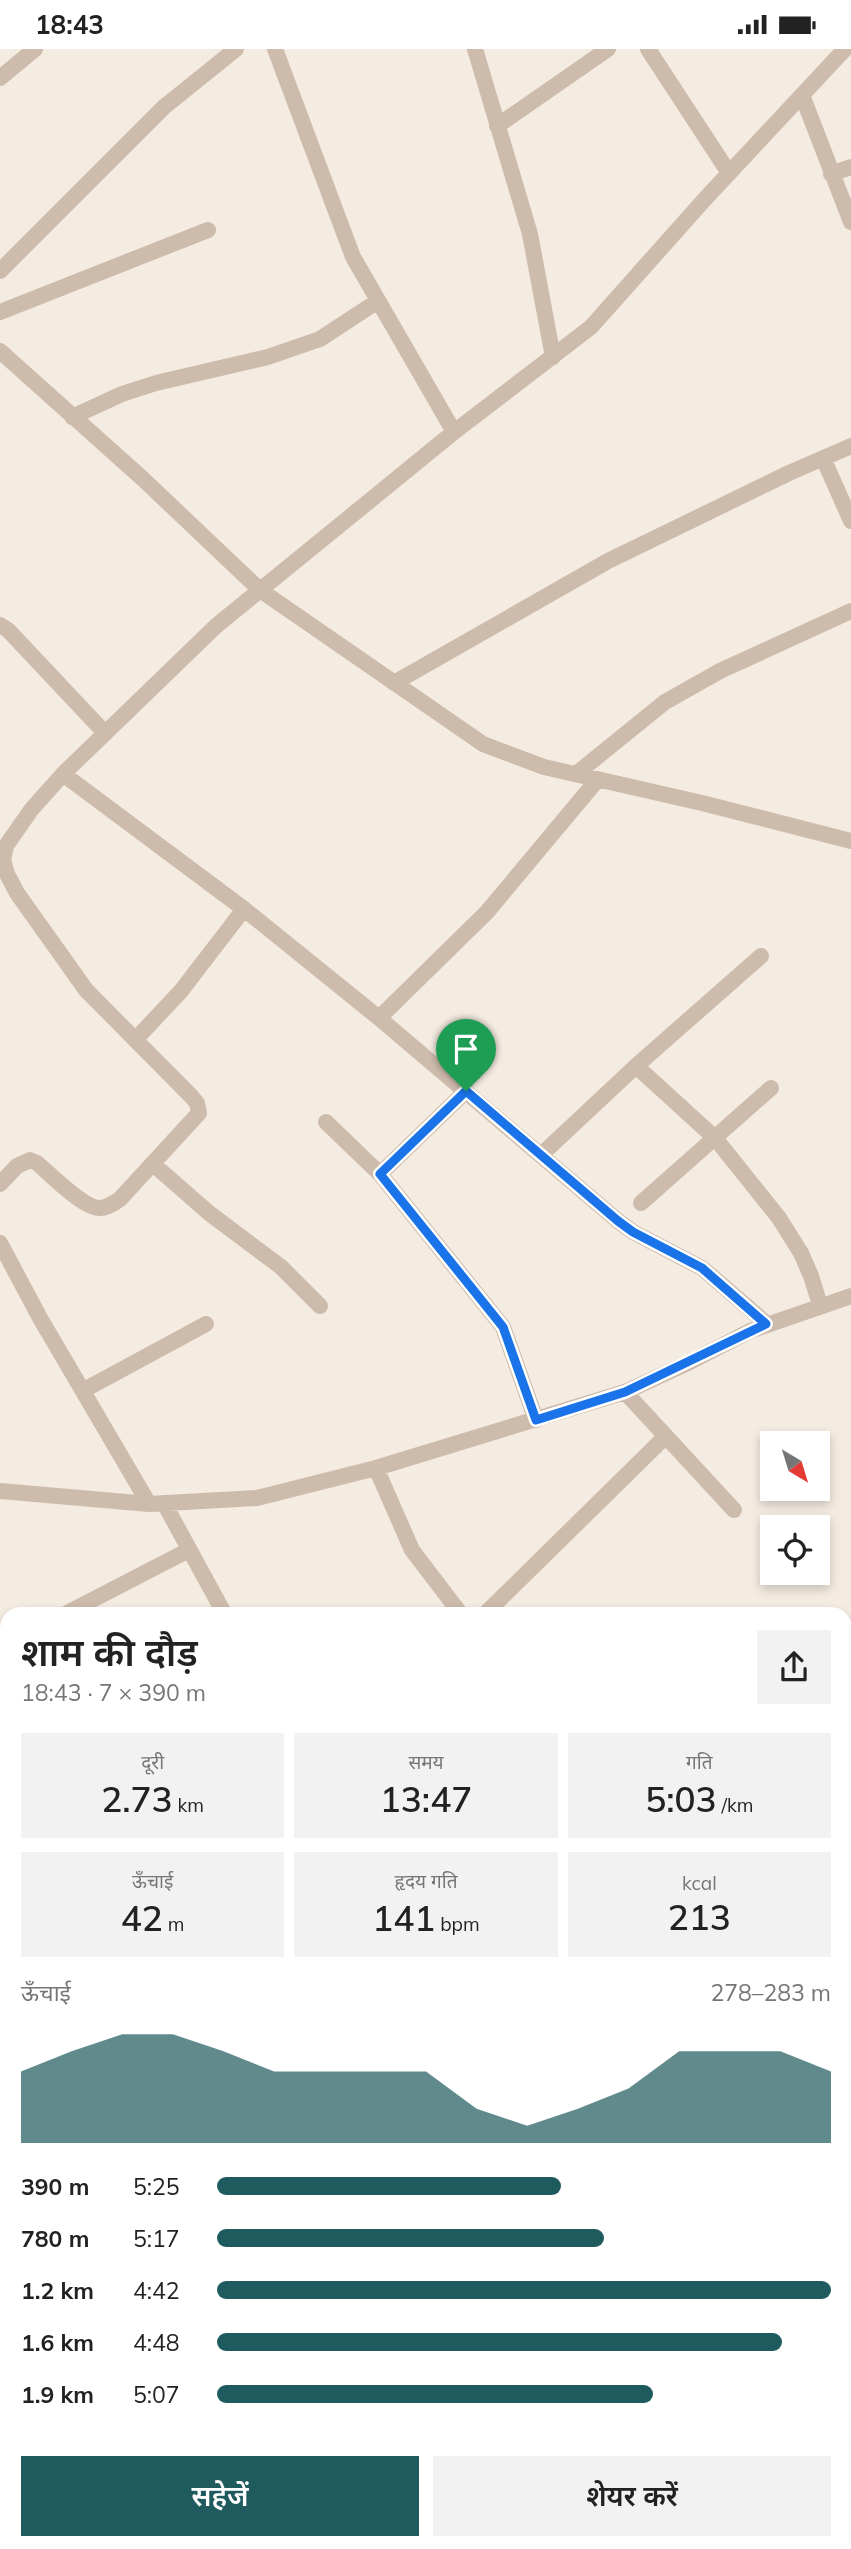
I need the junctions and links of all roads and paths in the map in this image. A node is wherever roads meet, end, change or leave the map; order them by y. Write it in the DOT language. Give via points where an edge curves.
graph roads {
  1 [pos="36,49"];
  2 [pos="236,49"];
  3 [pos="275,49"];
  4 [pos="475,49"];
  5 [pos="608,49"];
  6 [pos="648,49"];
  7 [pos="845,49"];
  8 [pos="0,78"];
  9 [pos="802,95"];
  10 [pos="498,126"];
  11 [pos="851,167"];
  12 [pos="729,173"];
  13 [pos="831,174"];
  14 [pos="851,222"];
  15 [pos="208,230"];
  16 [pos="0,271"];
  17 [pos="378,301"];
  18 [pos="0,312"];
  19 [pos="0,351"];
  20 [pos="553,357"];
  21 [pos="72,417"];
  22 [pos="454,432"];
  23 [pos="851,446"];
  24 [pos="823,458"];
  25 [pos="851,521"];
  26 [pos="260,590"];
  27 [pos="851,611"];
  28 [pos="0,625"];
  29 [pos="394,683"];
  30 [pos="105,733"];
  31 [pos="63,773"];
  32 [pos="576,774"];
  33 [pos="598,779"];
  34 [pos="851,841"];
  35 [pos="244,909"];
  36 [pos="761,956"];
  37 [pos="379,1018"];
  38 [pos="135,1040"];
  39 [pos="636,1066"];
  40 [pos="771,1088"];
  41 [pos="466,1091"];
  42 [pos="326,1122"];
  43 [pos="715,1137"];
  44 [pos="541,1155"];
  45 [pos="153,1164"];
  46 [pos="380,1174"];
  47 [pos="0,1184"];
  48 [pos="641,1203"];
  49 [pos="0,1243"];
  50 [pos="851,1296"];
  51 [pos="820,1305"];
  52 [pos="320,1306"];
  53 [pos="206,1324"];
  54 [pos="766,1324"];
  55 [pos="84,1390"];
  56 [pos="625,1392"];
  57 [pos="536,1420"];
  58 [pos="666,1436"];
  59 [pos="376,1468"];
  60 [pos="0,1491"];
  61 [pos="156,1504"];
  62 [pos="734,1510"];
  63 [pos="189,1550"];
  64 [pos="79,1607"];
  65 [pos="221,1607"];
  66 [pos="455,1607"];
  67 [pos="492,1607"];
  1 -- 8 [label="street"];
  2 -- 16 [label="street" via="163,107"];
  3 -- 17 [label="street" via="353,257"];
  4 -- 10 [label="street"];
  5 -- 10 [label="street"];
  6 -- 12 [label="street"];
  7 -- 9 [label="street"];
  9 -- 12 [label="street"];
  9 -- 13 [label="street"];
  10 -- 20 [label="street" via="530,234"];
  11 -- 13 [label="street"];
  12 -- 20 [label="street" via="599,320"];
  13 -- 14 [label="street"];
  15 -- 18 [label="street"];
  17 -- 21 [label="street" via="320,339 156,383"];
  17 -- 22 [label="street"];
  19 -- 21 [label="street"];
  20 -- 22 [label="street"];
  21 -- 26 [label="street"];
  22 -- 26 [label="street"];
  23 -- 24 [label="street"];
  24 -- 25 [label="street"];
  24 -- 29 [label="street" via="608,561"];
  26 -- 29 [label="street"];
  26 -- 30 [label="street"];
  27 -- 32 [label="street" via="675,696"];
  28 -- 30 [label="street"];
  29 -- 32 [label="street" via="483,744"];
  30 -- 31 [label="street"];
  31 -- 35 [label="street"];
  31 -- 38 [label="street" via="6,846 7,874 86,990"];
  32 -- 33 [label="street"];
  33 -- 34 [label="street"];
  33 -- 37 [label="street" via="487,912"];
  35 -- 37 [label="street"];
  35 -- 38 [label="street" via="181,992"];
  36 -- 39 [label="street"];
  37 -- 41 [label="street"];
  38 -- 45 [label="street" via="199,1108 196,1118"];
  39 -- 43 [label="street"];
  39 -- 44 [label="street"];
  40 -- 43 [label="street"];
  41 -- 44 [label="street"];
  41 -- 46 [label="street"];
  42 -- 46 [label="street"];
  43 -- 48 [label="street"];
  43 -- 51 [label="street" via="792,1236"];
  44 -- 54 [label="street" via="633,1232 702,1268"];
  45 -- 47 [label="street" via="120,1199 101,1209 85,1203 30,1160"];
  45 -- 52 [label="street" via="282,1267"];
  46 -- 57 [label="street" via="503,1327"];
  49 -- 55 [label="street"];
  50 -- 51 [label="street"];
  51 -- 54 [label="street"];
  53 -- 55 [label="street"];
  54 -- 56 [label="street"];
  55 -- 61 [label="street"];
  56 -- 57 [label="street"];
  56 -- 58 [label="street"];
  57 -- 59 [label="street"];
  58 -- 62 [label="street"];
  58 -- 67 [label="street"];
  59 -- 61 [label="street" via="257,1498"];
  59 -- 66 [label="street" via="412,1551"];
  60 -- 61 [label="street"];
  61 -- 63 [label="street"];
  63 -- 64 [label="street"];
  63 -- 65 [label="street"];
}
